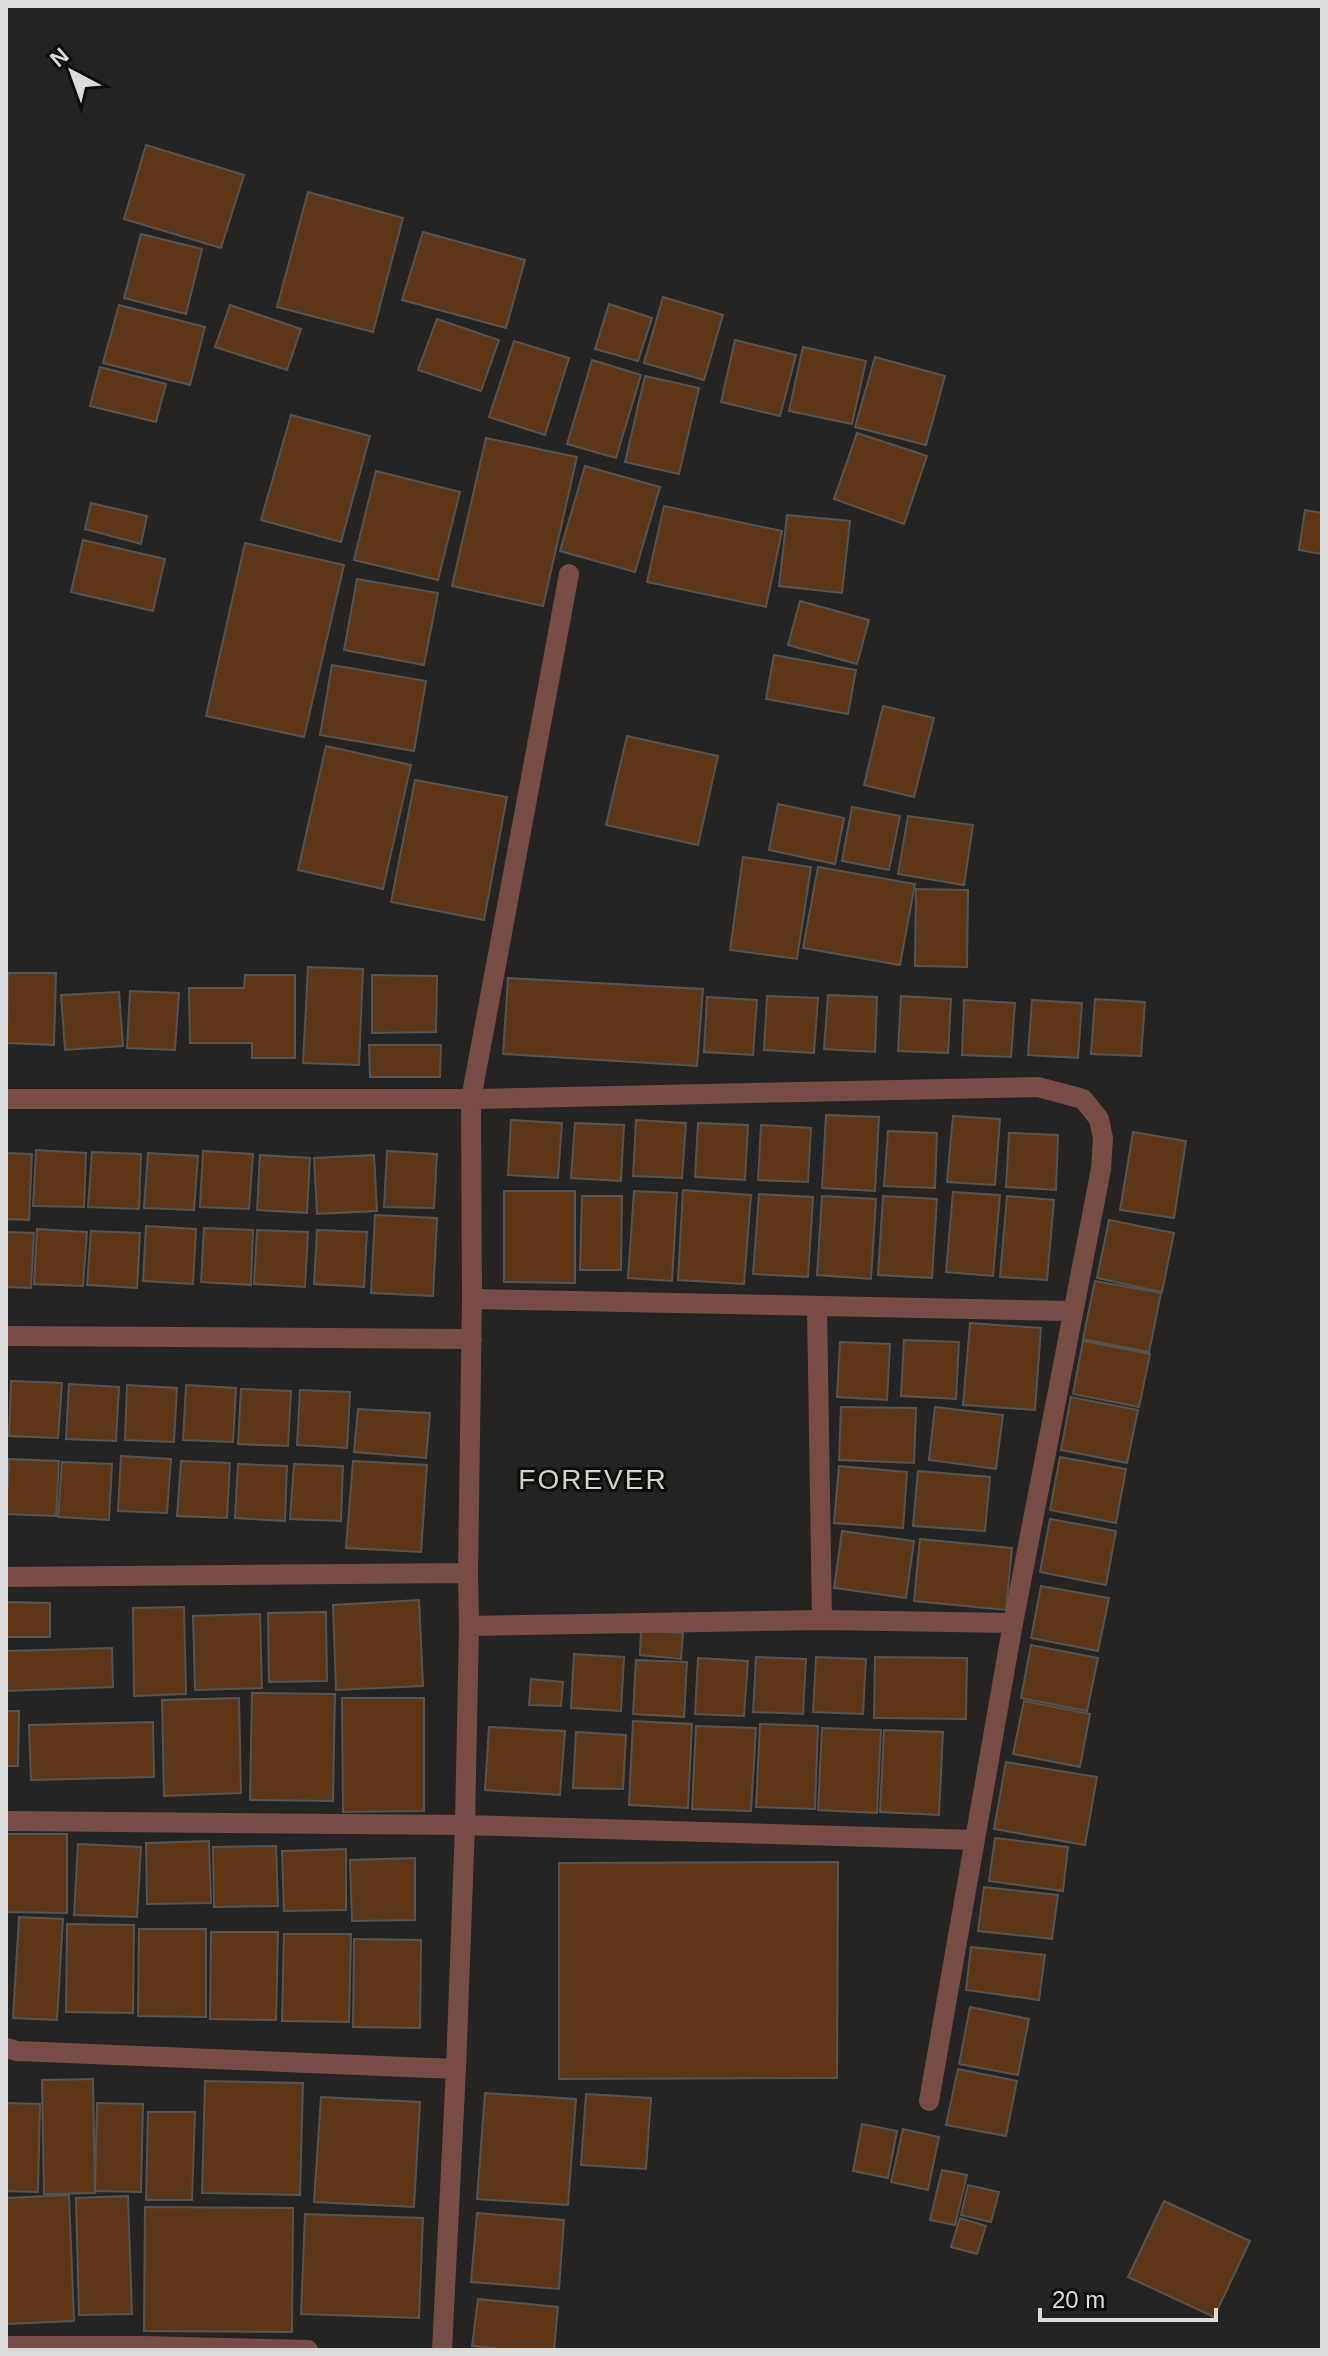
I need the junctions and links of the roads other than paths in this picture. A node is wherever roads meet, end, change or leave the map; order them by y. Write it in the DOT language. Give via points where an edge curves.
graph roads {
  1 [pos="569,574"];
  2 [pos="6,1099"];
  3 [pos="471,1099"];
  4 [pos="472,1299"];
  5 [pos="817,1306"];
  6 [pos="1072,1311"];
  7 [pos="6,1336"];
  8 [pos="472,1339"];
  9 [pos="468,1573"];
  10 [pos="6,1577"];
  11 [pos="822,1620"];
  12 [pos="1013,1623"];
  13 [pos="469,1626"];
  14 [pos="6,1821"];
  15 [pos="465,1825"];
  16 [pos="975,1840"];
  17 [pos="6,2048"];
  18 [pos="456,2069"];
  19 [pos="929,2101"];
  20 [pos="6,2346"];
  21 [pos="144,2348"];
  22 [pos="308,2350"];
  23 [pos="442,2350"];
  1 -- 3 [label="street"];
  2 -- 3 [label="street"];
  3 -- 4 [label="street"];
  3 -- 6 [label="street" via="1038,1087 1083,1099 1099,1119 1103,1138"];
  4 -- 5 [label="street"];
  4 -- 8 [label="street"];
  5 -- 6 [label="street"];
  5 -- 11 [label="street"];
  6 -- 12 [label="street"];
  7 -- 8 [label="street"];
  8 -- 9 [label="street"];
  9 -- 10 [label="street"];
  9 -- 13 [label="street"];
  11 -- 12 [label="street"];
  11 -- 13 [label="street"];
  12 -- 16 [label="street"];
  13 -- 15 [label="street"];
  14 -- 15 [label="street"];
  15 -- 16 [label="street"];
  15 -- 18 [label="street"];
  16 -- 19 [label="street"];
  17 -- 18 [label="street"];
  18 -- 23 [label="street"];
  20 -- 21 [label="street"];
  21 -- 22 [label="street"];
}
